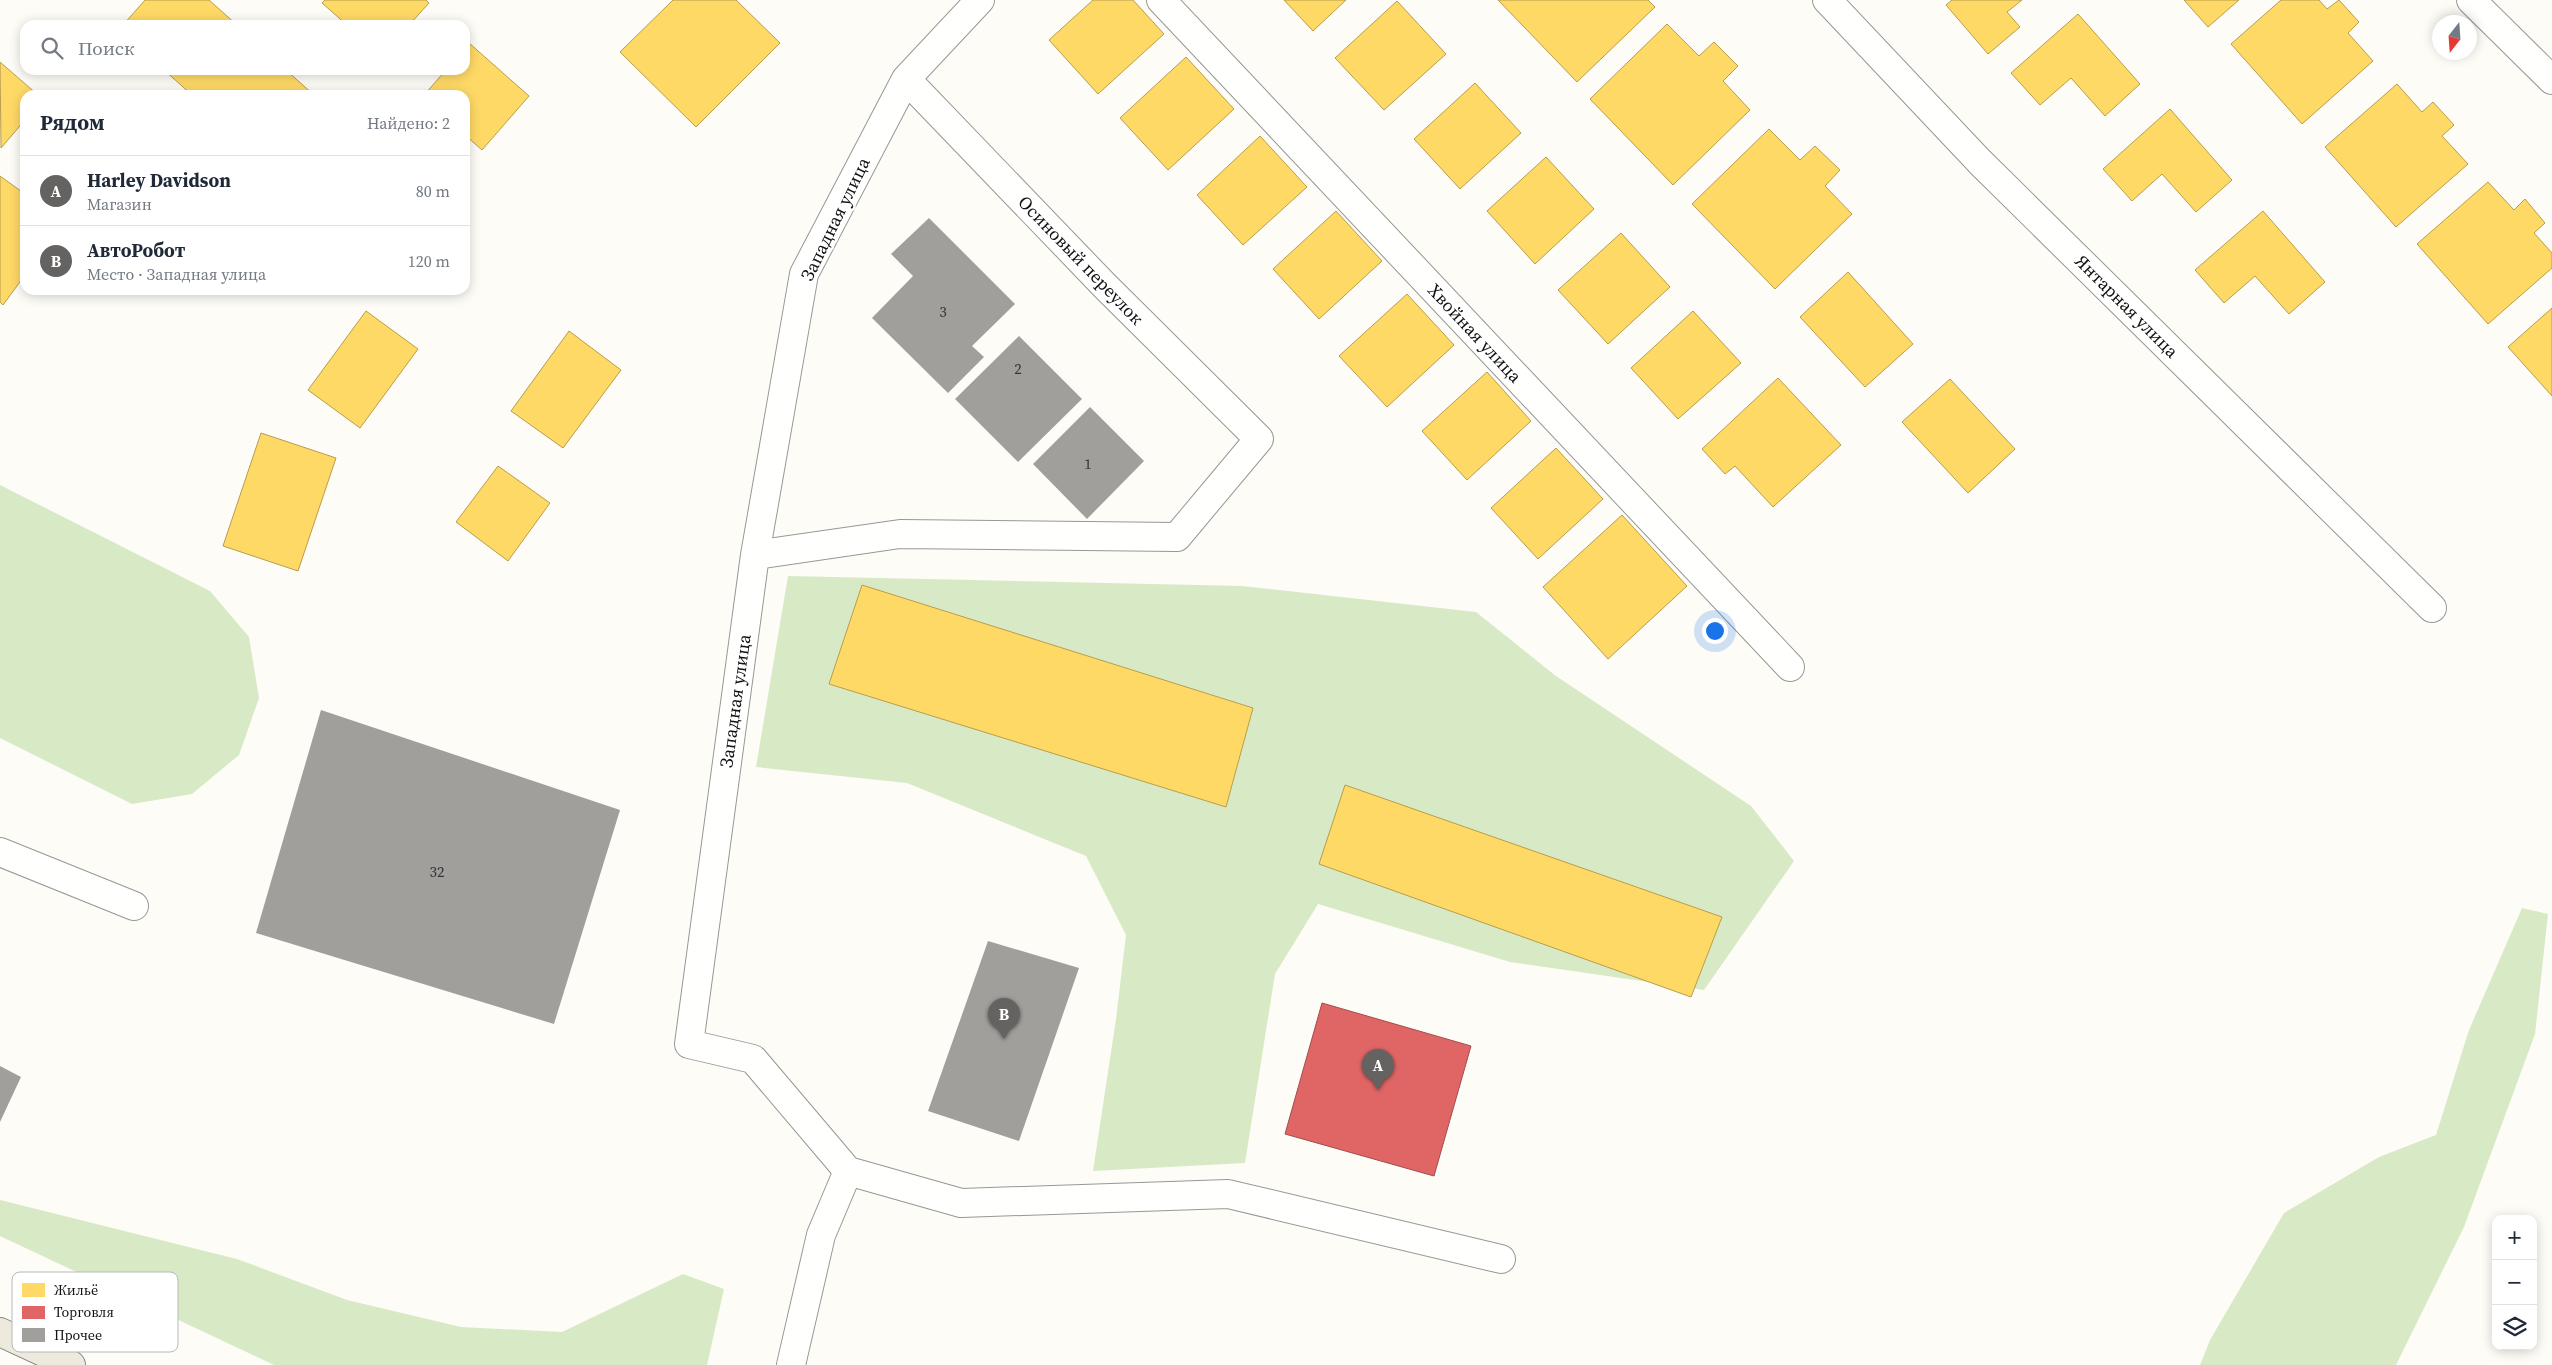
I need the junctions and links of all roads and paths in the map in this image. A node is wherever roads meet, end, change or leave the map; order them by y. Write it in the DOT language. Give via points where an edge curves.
graph roads {
  1 [pos="980,0"];
  2 [pos="1161,0"];
  3 [pos="1827,0"];
  4 [pos="2471,0"];
  5 [pos="906,78"];
  6 [pos="2552,80"];
  7 [pos="755,556"];
  8 [pos="2432,608"];
  9 [pos="1790,667"];
  10 [pos="0,852"];
  11 [pos="134,906"];
  12 [pos="848,1171"];
  13 [pos="1501,1259"];
  14 [pos="0,1332"];
  15 [pos="12,1338"];
  16 [pos="44,1352"];
  17 [pos="72,1365"];
  18 [pos="791,1365"];
  1 -- 5 [label="street, Западная улица"];
  2 -- 9 [label="street, Хвойная улица"];
  3 -- 8 [label="street, Янтарная улица" via="1980,162"];
  4 -- 6 [label="street"];
  5 -- 7 [label="street, Западная улица" via="804,274"];
  5 -- 7 [label="street, Осиновый переулок" via="1104,285 1259,438 1177,537 900,534"];
  7 -- 12 [label="street, Западная улица" via="689,1044 753,1059"];
  10 -- 11 [label="street"];
  12 -- 13 [label="street" via="961,1203 1228,1194"];
  12 -- 18 [label="street" via="821,1235"];
  14 -- 15 [label="main road"];
  16 -- 17 [label="main road"];
}
